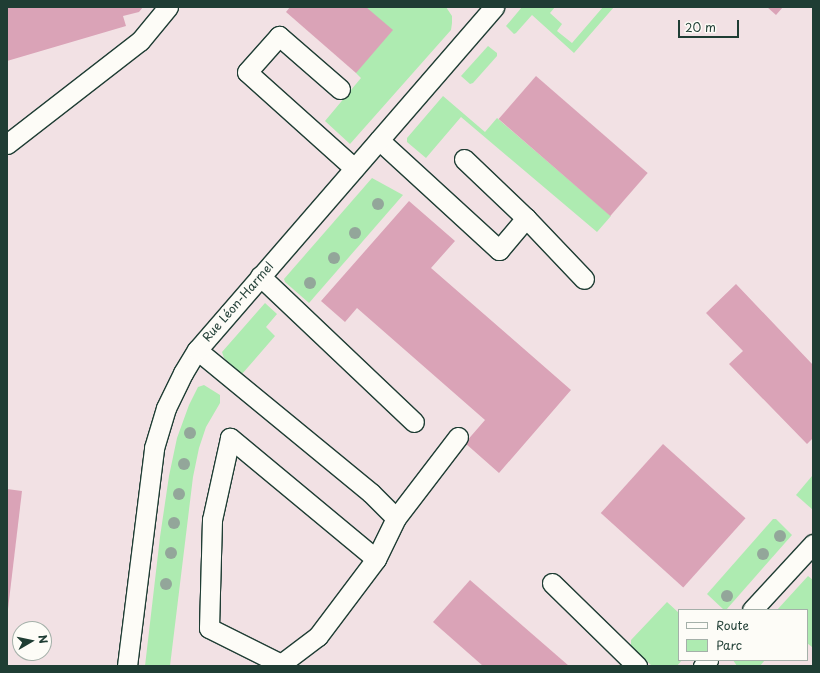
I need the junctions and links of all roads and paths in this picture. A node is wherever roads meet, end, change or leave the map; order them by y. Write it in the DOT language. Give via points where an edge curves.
graph roads {
  1 [pos="168,7"];
  2 [pos="487,10"];
  3 [pos="340,89"];
  4 [pos="379,140"];
  5 [pos="7,144"];
  6 [pos="464,159"];
  7 [pos="354,168"];
  8 [pos="526,218"];
  9 [pos="260,276"];
  10 [pos="584,279"];
  11 [pos="197,350"];
  12 [pos="414,422"];
  13 [pos="458,437"];
  14 [pos="396,518"];
  15 [pos="813,544"];
  16 [pos="376,559"];
  17 [pos="552,584"];
  18 [pos="753,609"];
  19 [pos="635,665"];
  20 [pos="127,666"];
  1 -- 5 [label="street" via="140,41"];
  2 -- 4 [label="street, Rue Léon-Harmel"];
  3 -- 7 [label="street" via="279,36 247,72"];
  4 -- 7 [label="street, Rue Léon-Harmel"];
  4 -- 8 [label="street" via="499,250"];
  6 -- 8 [label="street"];
  7 -- 9 [label="street, Rue Léon-Harmel"];
  8 -- 10 [label="street"];
  9 -- 11 [label="street, Rue Léon-Harmel"];
  9 -- 12 [label="street"];
  11 -- 14 [label="street" via="371,493"];
  11 -- 20 [label="street, Rue Léon-Harmel" via="166,408 154,448"];
  13 -- 14 [label="street"];
  14 -- 16 [label="street"];
  15 -- 18 [label="street"];
  16 -- 16 [label="street" via="318,636 280,664 209,628 212,520 230,438"];
  17 -- 19 [label="street"];
}
